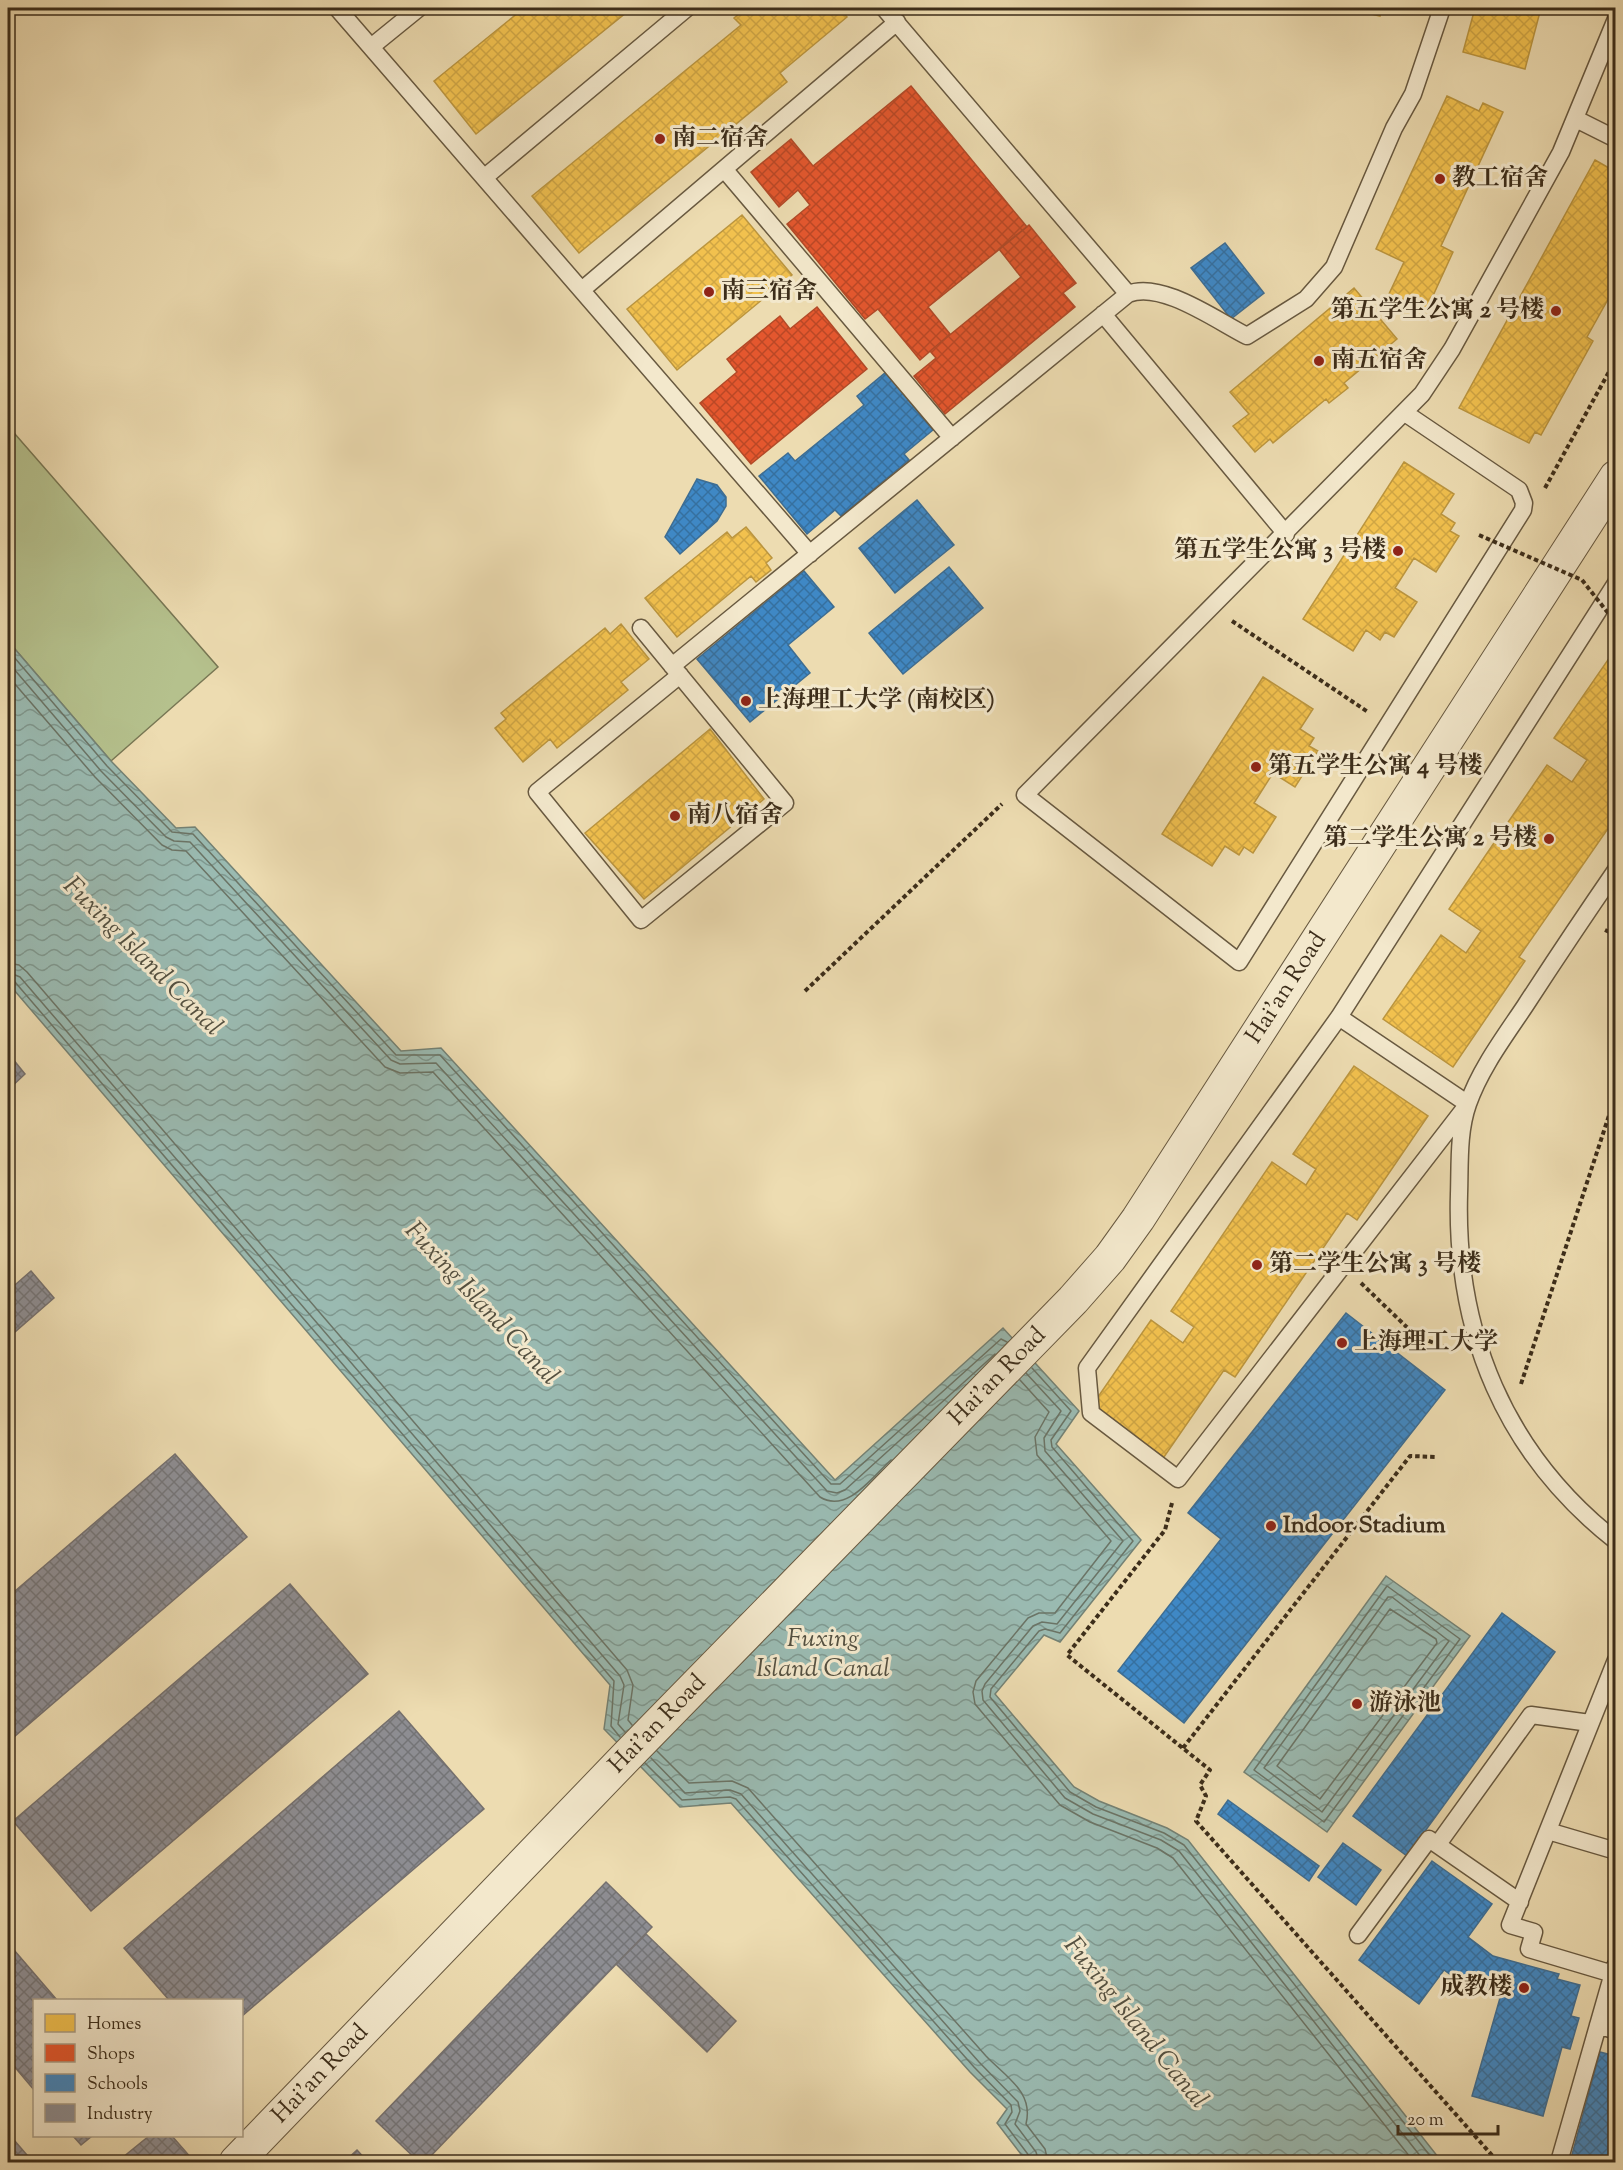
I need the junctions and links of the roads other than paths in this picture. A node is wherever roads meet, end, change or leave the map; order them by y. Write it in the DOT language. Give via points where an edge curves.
graph roads {
  1 [pos="337,8"];
  2 [pos="419,8"];
  3 [pos="687,8"];
  4 [pos="884,8"];
  5 [pos="1442,8"];
  6 [pos="1616,20"];
  7 [pos="897,22"];
  8 [pos="371,46"];
  9 [pos="1576,119"];
  10 [pos="1616,139"];
  11 [pos="724,169"];
  12 [pos="485,177"];
  13 [pos="583,289"];
  14 [pos="1128,294"];
  15 [pos="1103,314"];
  16 [pos="1405,413"];
  17 [pos="952,438"];
  18 [pos="1616,477"];
  19 [pos="1286,534"];
  20 [pos="810,554"];
  21 [pos="1616,583"];
  22 [pos="1610,607"];
  23 [pos="641,628"];
  24 [pos="676,670"];
  25 [pos="1616,870"];
  26 [pos="1339,1017"];
  27 [pos="1468,1104"];
  28 [pos="1616,1540"];
  29 [pos="1616,1660"];
  30 [pos="1590,1723"];
  31 [pos="1548,1831"];
  32 [pos="1438,1844"];
  33 [pos="1616,1851"];
  34 [pos="1520,1902"];
  35 [pos="1358,1935"];
  36 [pos="1614,1970"];
  37 [pos="1598,2025"];
  38 [pos="1616,2031"];
  39 [pos="236,2163"];
  40 [pos="1559,2163"];
  1 -- 8 [label="lane"];
  2 -- 8 [label="lane"];
  3 -- 12 [label="lane"];
  4 -- 7 [label="lane"];
  5 -- 14 [label="lane" via="1413,94 1394,128 1334,267 1306,299 1247,336 1193,306 1151,291 1139,289"];
  6 -- 9 [label="lane"];
  7 -- 11 [label="lane"];
  7 -- 14 [label="lane"];
  8 -- 12 [label="lane"];
  9 -- 10 [label="lane"];
  9 -- 16 [label="lane" via="1452,349"];
  11 -- 13 [label="lane"];
  11 -- 17 [label="lane"];
  12 -- 13 [label="lane"];
  13 -- 20 [label="lane"];
  14 -- 15 [label="lane"];
  15 -- 17 [label="lane"];
  15 -- 19 [label="lane"];
  16 -- 19 [label="lane"];
  16 -- 19 [label="lane" via="1519,490 1523,510 1239,962 1025,795"];
  17 -- 20 [label="lane"];
  18 -- 39 [label="street, Hai'an Road" via="1138,1219 1102,1266"];
  20 -- 24 [label="lane"];
  21 -- 22 [label="lane"];
  22 -- 26 [label="lane"];
  23 -- 24 [label="lane"];
  24 -- 24 [label="lane" via="785,803 641,921 537,792"];
  25 -- 27 [label="lane" via="1503,1039"];
  26 -- 27 [label="lane"];
  26 -- 27 [label="lane" via="1087,1368 1090,1413 1178,1479"];
  27 -- 28 [label="lane" via="1460,1168 1461,1263 1469,1318 1482,1360 1509,1418 1543,1469 1569,1499"];
  29 -- 30 [label="lane"];
  30 -- 31 [label="lane"];
  30 -- 32 [label="lane" via="1531,1715"];
  31 -- 33 [label="lane"];
  31 -- 34 [label="lane"];
  32 -- 34 [label="lane"];
  32 -- 35 [label="lane" via="1429,1839"];
  34 -- 36 [label="lane" via="1510,1925 1534,1932 1529,1949"];
  36 -- 37 [label="lane"];
  37 -- 38 [label="lane"];
  37 -- 40 [label="lane"];
}
